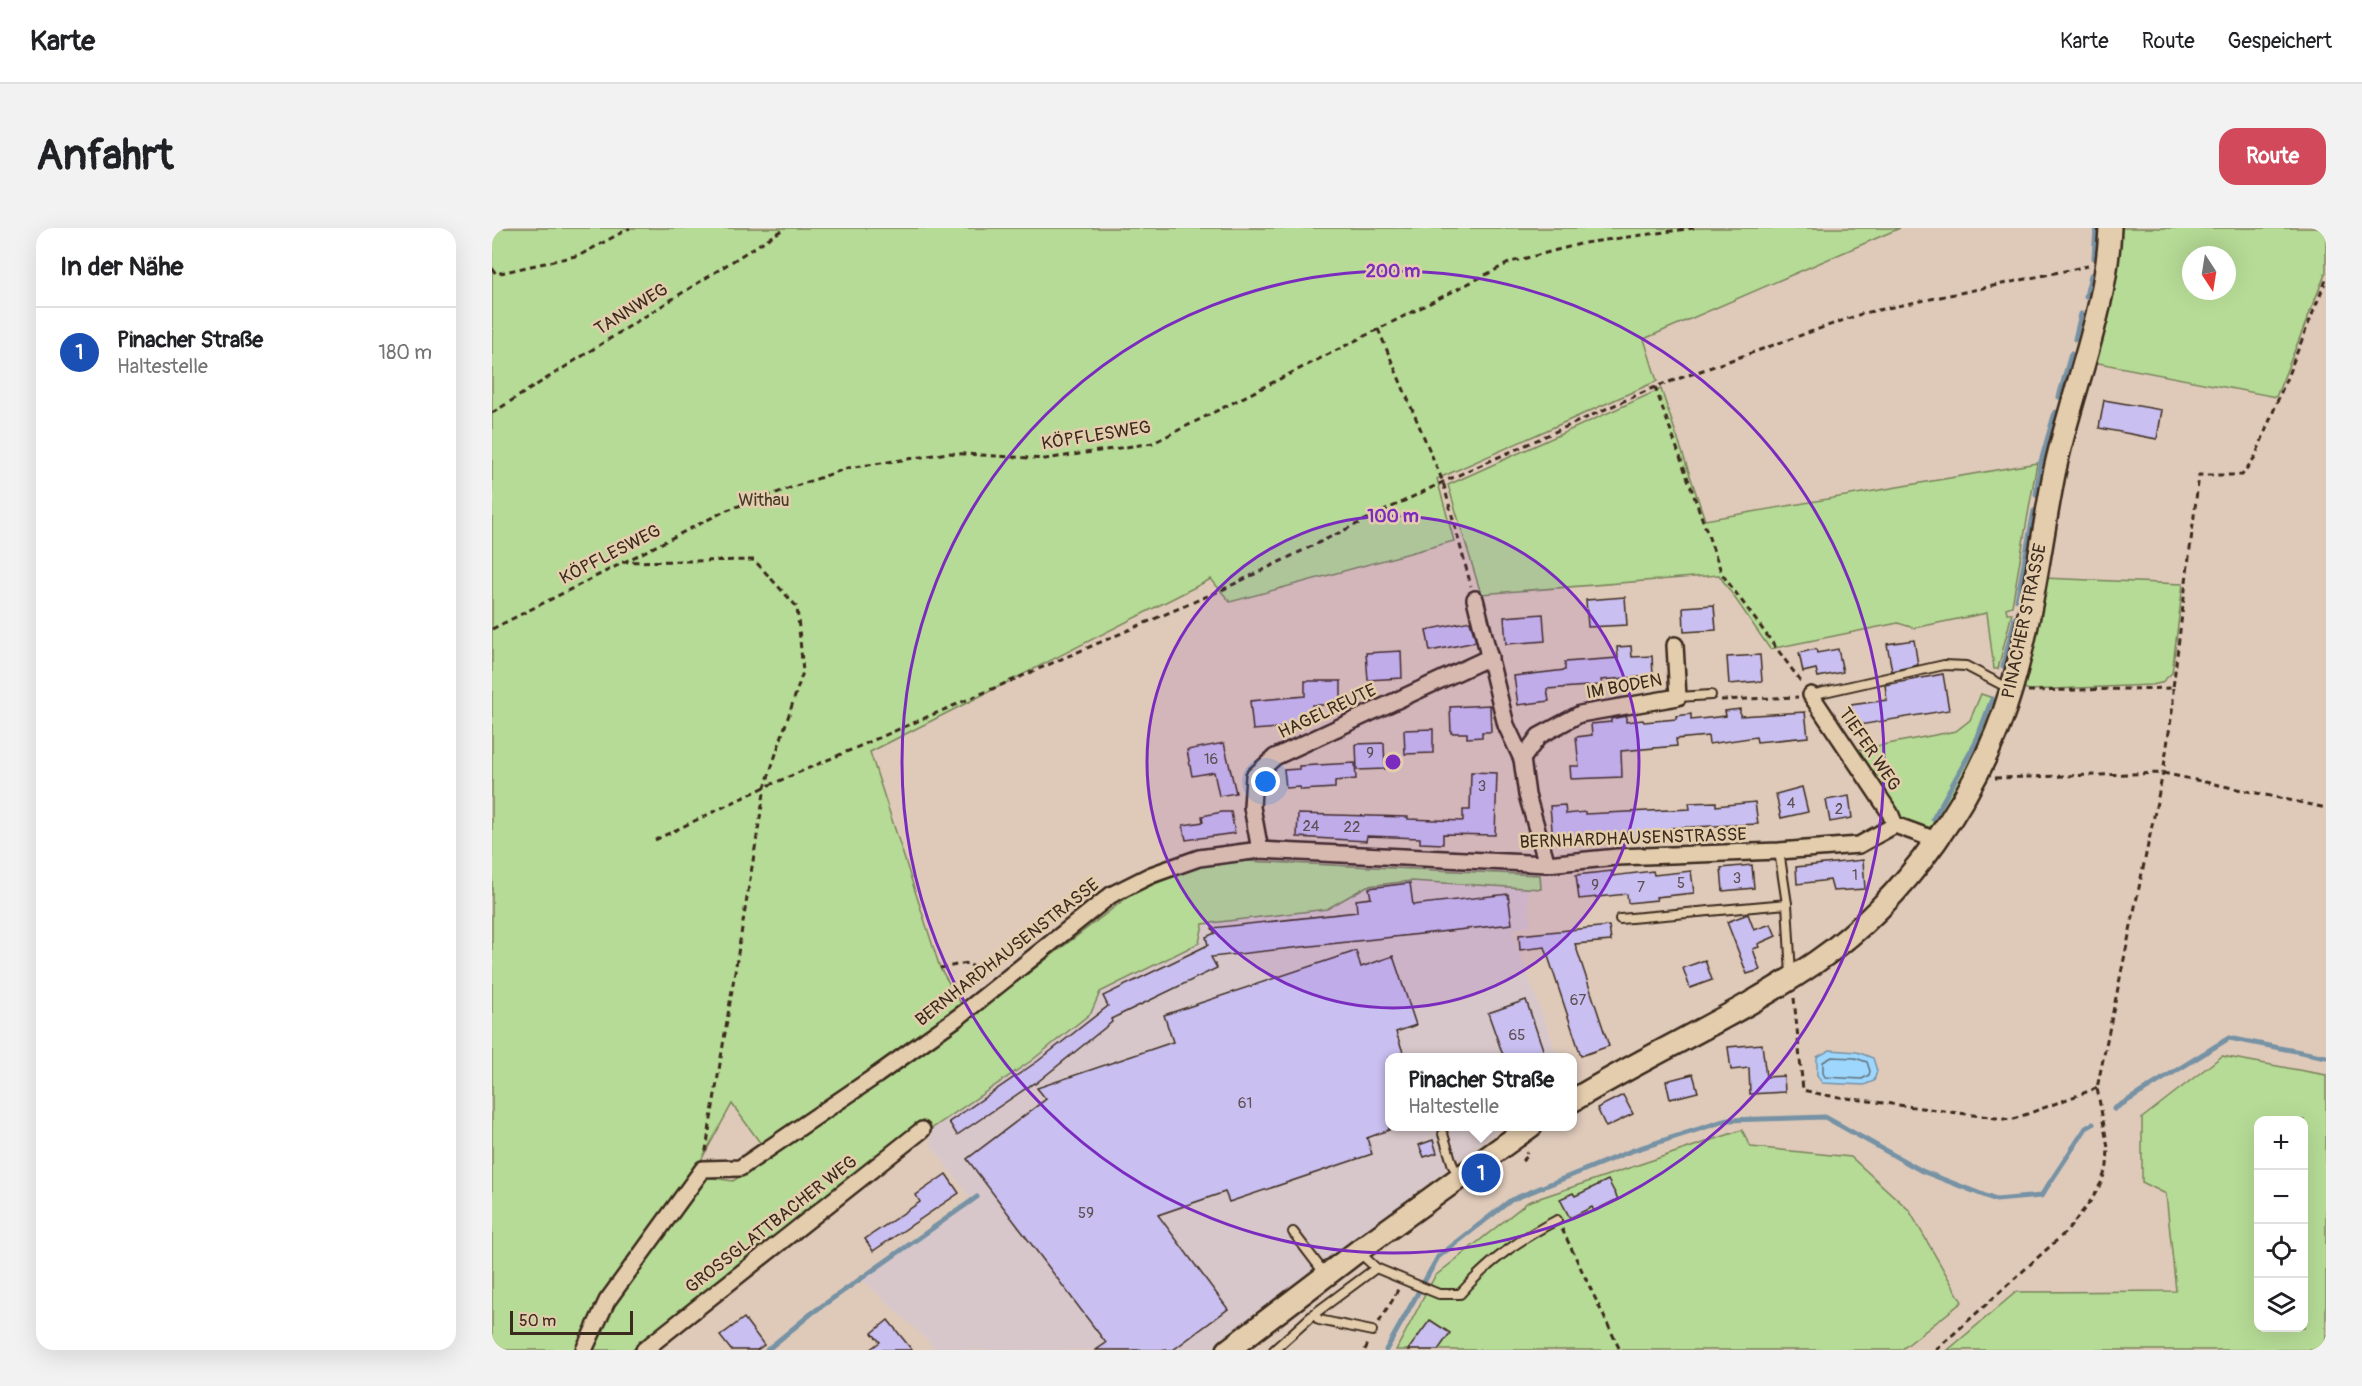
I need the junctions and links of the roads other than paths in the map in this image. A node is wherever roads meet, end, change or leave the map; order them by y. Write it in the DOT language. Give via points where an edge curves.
graph roads {
  1 [pos="2110,228"];
  2 [pos="1474,599"];
  3 [pos="1675,645"];
  4 [pos="1490,657"];
  5 [pos="2011,690"];
  6 [pos="1712,695"];
  7 [pos="1811,695"];
  8 [pos="1678,697"];
  9 [pos="1522,759"];
  10 [pos="1895,825"];
  11 [pos="1936,840"];
  12 [pos="1260,850"];
  13 [pos="1779,851"];
  14 [pos="1547,864"];
  15 [pos="1786,904"];
  16 [pos="1620,919"];
  17 [pos="1792,977"];
  18 [pos="1577,1098"];
  19 [pos="922,1130"];
  20 [pos="1524,1131"];
  21 [pos="1443,1134"];
  22 [pos="1461,1177"];
  23 [pos="1557,1220"];
  24 [pos="1293,1232"];
  25 [pos="1493,1248"];
  26 [pos="1358,1251"];
  27 [pos="1499,1256"];
  28 [pos="1376,1268"];
  29 [pos="1326,1276"];
  30 [pos="1314,1314"];
  31 [pos="1372,1331"];
  32 [pos="584,1350"];
  33 [pos="644,1350"];
  34 [pos="1228,1350"];
  35 [pos="1274,1350"];
  1 -- 5 [label="street, PINACHER STRASSE" via="2102,291 2055,472"];
  2 -- 4 [label="street"];
  3 -- 8 [label="street, IM BODEN"];
  4 -- 9 [label="street" via="1506,725"];
  4 -- 12 [label="street, HAGELREUTE" via="1275,757 1254,776 1252,807"];
  5 -- 7 [label="lane" via="1966,666 1944,665"];
  5 -- 11 [label="street, PINACHER STRASSE" via="1976,778"];
  6 -- 8 [label="lane, IM BODEN"];
  7 -- 10 [label="street, TIEFER WEG"];
  8 -- 9 [label="street, IM BODEN" via="1580,714 1539,736"];
  9 -- 14 [label="street" via="1527,795"];
  10 -- 11 [label="street"];
  10 -- 13 [label="street, BERNHARDHAUSENSTRASSE" via="1859,845"];
  11 -- 17 [label="street, PINACHER STRASSE" via="1865,922"];
  12 -- 14 [label="street, BERNHARDHAUSENSTRASSE"];
  12 -- 32 [label="street, BERNHARDHAUSENSTRASSE" via="1199,858 1111,895 961,1015 877,1076 740,1168 703,1169 607,1301"];
  13 -- 14 [label="street, BERNHARDHAUSENSTRASSE" via="1617,857"];
  13 -- 15 [label="lane"];
  15 -- 16 [label="lane"];
  15 -- 17 [label="lane"];
  17 -- 18 [label="street, PINACHER STRASSE"];
  19 -- 33 [label="street, GROSSGLATTBACHER WEG"];
  20 -- 22 [label="street"];
  21 -- 22 [label="lane" via="1453,1166"];
  22 -- 26 [label="street" via="1412,1218"];
  23 -- 27 [label="lane"];
  24 -- 29 [label="lane"];
  25 -- 27 [label="lane"];
  26 -- 28 [label="lane"];
  26 -- 29 [label="street"];
  27 -- 28 [label="lane" via="1460,1294 1438,1294"];
  28 -- 30 [label="lane"];
  29 -- 34 [label="street"];
  30 -- 31 [label="lane" via="1319,1320"];
  30 -- 35 [label="lane"];
}
